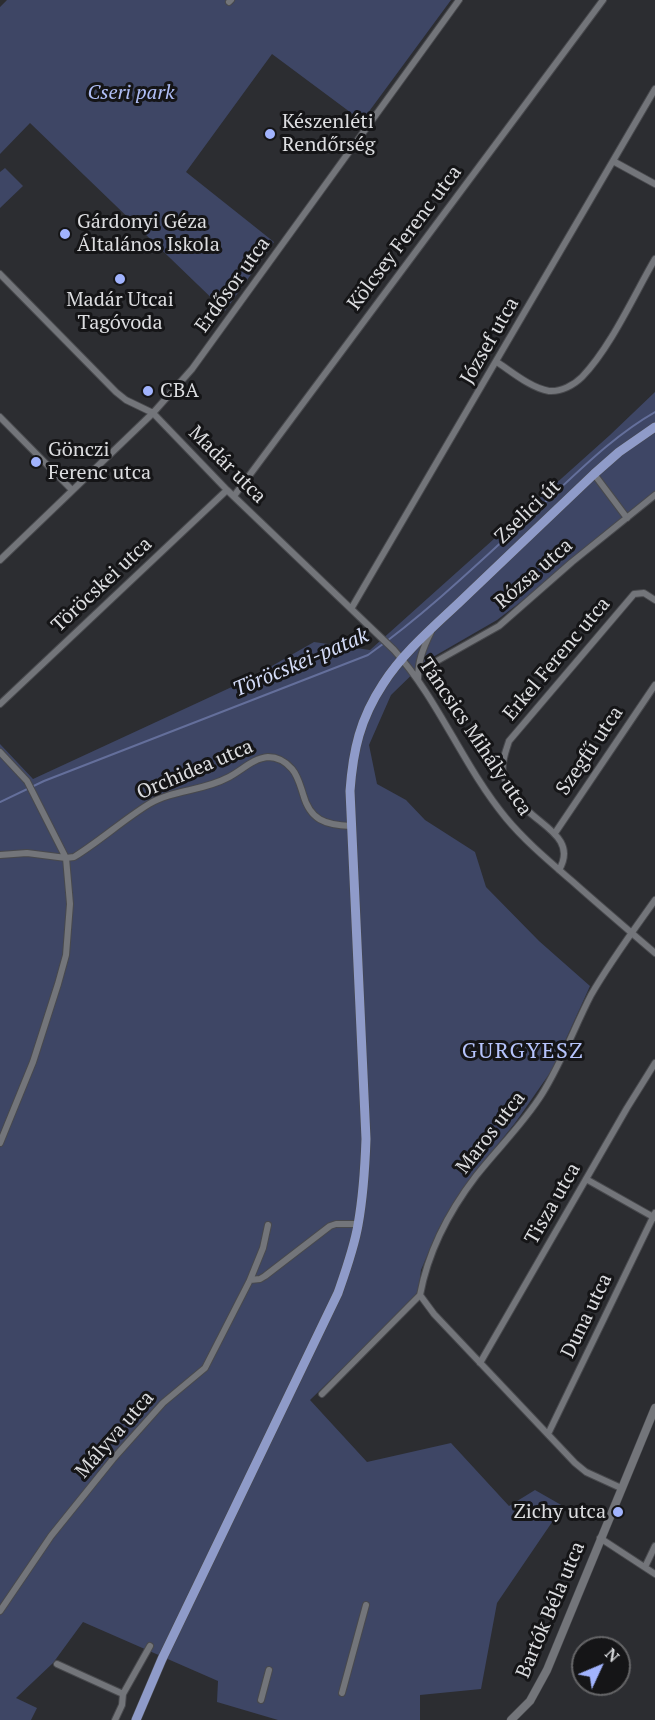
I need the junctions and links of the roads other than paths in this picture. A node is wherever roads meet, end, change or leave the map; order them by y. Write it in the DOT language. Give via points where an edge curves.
graph roads {
  1 [pos="459,0"];
  2 [pos="603,0"];
  3 [pos="655,89"];
  4 [pos="613,161"];
  5 [pos="655,184"];
  6 [pos="655,259"];
  7 [pos="0,274"];
  8 [pos="497,362"];
  9 [pos="153,413"];
  10 [pos="1,420"];
  11 [pos="655,427"];
  12 [pos="594,474"];
  13 [pos="72,490"];
  14 [pos="227,490"];
  15 [pos="655,495"];
  16 [pos="234,496"];
  17 [pos="627,518"];
  18 [pos="0,560"];
  19 [pos="655,600"];
  20 [pos="351,609"];
  21 [pos="432,629"];
  22 [pos="403,659"];
  23 [pos="428,666"];
  24 [pos="418,680"];
  25 [pos="655,685"];
  26 [pos="0,704"];
  27 [pos="0,752"];
  28 [pos="351,826"];
  29 [pos="555,833"];
  30 [pos="0,855"];
  31 [pos="66,858"];
  32 [pos="559,870"];
  33 [pos="655,900"];
  34 [pos="632,933"];
  35 [pos="655,953"];
  36 [pos="655,1063"];
  37 [pos="0,1143"];
  38 [pos="586,1179"];
  39 [pos="654,1216"];
  40 [pos="358,1224"];
  41 [pos="268,1225"];
  42 [pos="250,1280"];
  43 [pos="420,1295"];
  44 [pos="480,1363"];
  45 [pos="322,1394"];
  46 [pos="655,1408"];
  47 [pos="548,1434"];
  48 [pos="621,1488"];
  49 [pos="600,1538"];
  50 [pos="655,1546"];
  51 [pos="645,1566"];
  52 [pos="655,1574"];
  53 [pos="366,1605"];
  54 [pos="0,1611"];
  55 [pos="150,1646"];
  56 [pos="57,1664"];
  57 [pos="269,1670"];
  58 [pos="342,1693"];
  59 [pos="123,1694"];
  60 [pos="261,1700"];
  61 [pos="115,1720"];
  62 [pos="136,1720"];
  63 [pos="511,1720"];
  1 -- 9 [label="street, Erdősor utca" via="192,369"];
  2 -- 16 [label="street, Kölcsey Ferenc utca"];
  3 -- 4 [label="street, József utca"];
  4 -- 5 [label="street"];
  4 -- 8 [label="street, József utca"];
  6 -- 8 [label="street" via="610,339 572,385 551,391 539,388"];
  7 -- 9 [label="street, Madár utca" via="116,392"];
  8 -- 20 [label="street, József utca"];
  9 -- 13 [label="street, Erdősor utca"];
  9 -- 14 [label="street, Madár utca"];
  10 -- 13 [label="street"];
  11 -- 12 [label="main road, Zselici út"];
  12 -- 17 [label="street"];
  12 -- 21 [label="main road, Zselici út"];
  13 -- 18 [label="street, Erdősor utca"];
  14 -- 16 [label="street, Madár utca"];
  14 -- 26 [label="street, Töröcskei utca"];
  15 -- 17 [label="street, Rózsa utca"];
  16 -- 20 [label="street, Madár utca"];
  17 -- 23 [label="street, Rózsa utca" via="499,627"];
  19 -- 29 [label="street, Erkel Ferenc utca" via="644,593 634,594 509,741 503,773 511,791 526,810"];
  20 -- 22 [label="street, Madár utca"];
  21 -- 22 [label="main road, Zselici út"];
  21 -- 24 [label="street" via="421,654"];
  22 -- 24 [label="street, Táncsics Mihály utca"];
  22 -- 28 [label="main road, Zselici út" via="376,695 358,737 352,758"];
  24 -- 32 [label="street, Táncsics Mihály utca" via="494,802 525,839"];
  25 -- 29 [label="street, Szegfű utca"];
  27 -- 31 [label="street" via="27,781"];
  28 -- 31 [label="street, Orchidea utca" via="322,822 305,803 293,770 286,763 267,757 212,785 151,803 81,852"];
  28 -- 40 [label="main road, Zselici út" via="366,1139"];
  29 -- 32 [label="street" via="564,853"];
  30 -- 31 [label="street" via="27,853"];
  31 -- 37 [label="street" via="70,904 66,955 33,1062"];
  32 -- 34 [label="street, Táncsics Mihály utca"];
  33 -- 34 [label="street, Maros utca"];
  34 -- 35 [label="street, Táncsics Mihály utca"];
  34 -- 43 [label="street, Maros utca" via="603,973 541,1096 475,1178 442,1228 424,1273"];
  36 -- 38 [label="street, Tisza utca"];
  38 -- 39 [label="street"];
  38 -- 44 [label="street, Tisza utca"];
  39 -- 47 [label="street, Duna utca"];
  40 -- 42 [label="street" via="330,1226 265,1276"];
  40 -- 62 [label="main road, Zselici út" via="338,1293"];
  41 -- 42 [label="street, Mályva utca"];
  42 -- 54 [label="street, Mályva utca" via="206,1368 162,1403 113,1459 51,1536"];
  43 -- 44 [label="street"];
  43 -- 45 [label="street"];
  44 -- 47 [label="street"];
  46 -- 48 [label="street, Bartók Béla utca"];
  47 -- 48 [label="street" via="586,1472"];
  48 -- 49 [label="street, Bartók Béla utca"];
  49 -- 51 [label="street"];
  49 -- 63 [label="street, Bartók Béla utca" via="547,1670 530,1701"];
  50 -- 51 [label="street"];
  51 -- 52 [label="street"];
  53 -- 58 [label="street"];
  55 -- 59 [label="street"];
  56 -- 59 [label="street"];
  57 -- 60 [label="street"];
  59 -- 61 [label="street"];
}
